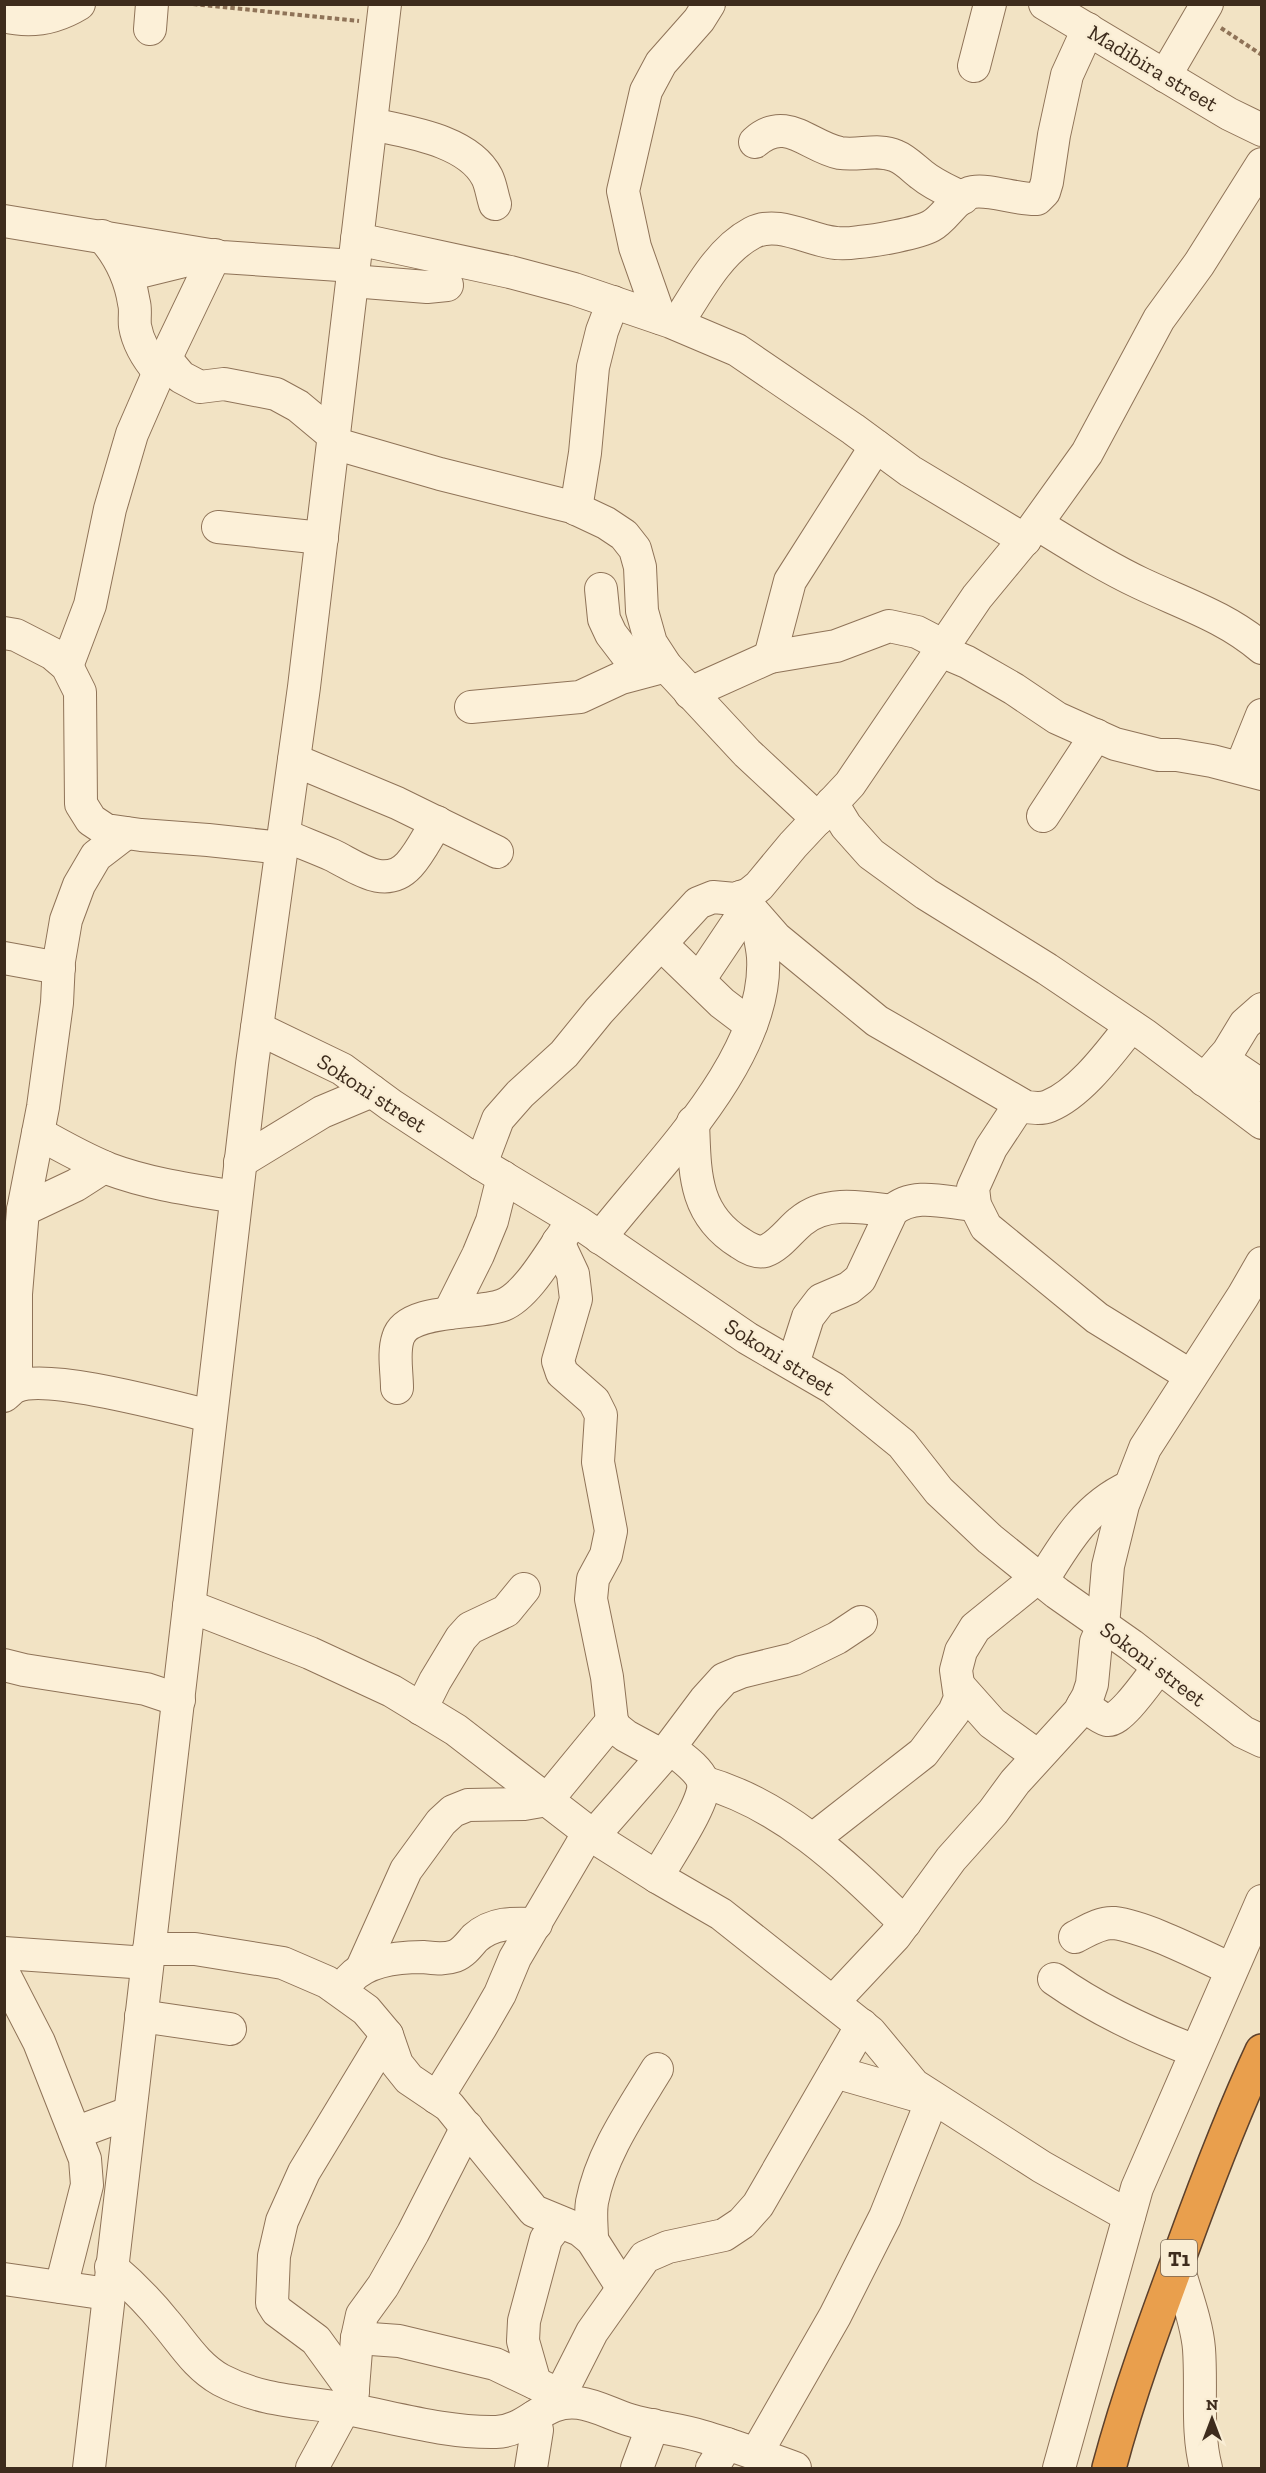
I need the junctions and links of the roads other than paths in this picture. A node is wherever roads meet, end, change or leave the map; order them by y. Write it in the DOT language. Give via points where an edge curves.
graph roads {
  1 [pos="79,4"];
  2 [pos="709,4"];
  3 [pos="990,4"];
  4 [pos="1045,4"];
  5 [pos="1202,12"];
  6 [pos="12,13"];
  7 [pos="384,14"];
  8 [pos="1088,29"];
  9 [pos="974,66"];
  10 [pos="1165,76"];
  11 [pos="371,124"];
  12 [pos="1262,130"];
  13 [pos="755,142"];
  14 [pos="1258,178"];
  15 [pos="963,198"];
  16 [pos="495,204"];
  17 [pos="4,221"];
  18 [pos="102,236"];
  19 [pos="208,254"];
  20 [pos="354,262"];
  21 [pos="127,275"];
  22 [pos="447,285"];
  23 [pos="613,302"];
  24 [pos="668,321"];
  25 [pos="162,365"];
  26 [pos="333,439"];
  27 [pos="876,446"];
  28 [pos="576,509"];
  29 [pos="218,527"];
  30 [pos="1031,532"];
  31 [pos="322,538"];
  32 [pos="602,589"];
  33 [pos="4,633"];
  34 [pos="943,648"];
  35 [pos="1262,648"];
  36 [pos="770,657"];
  37 [pos="67,666"];
  38 [pos="653,669"];
  39 [pos="690,693"];
  40 [pos="471,707"];
  41 [pos="1262,716"];
  42 [pos="1096,735"];
  43 [pos="294,760"];
  44 [pos="1251,771"];
  45 [pos="81,804"];
  46 [pos="825,811"];
  47 [pos="1043,816"];
  48 [pos="437,822"];
  49 [pos="126,833"];
  50 [pos="283,842"];
  51 [pos="497,852"];
  52 [pos="79,885"];
  53 [pos="748,907"];
  54 [pos="662,945"];
  55 [pos="4,958"];
  56 [pos="59,968"];
  57 [pos="699,980"];
  58 [pos="1262,1009"];
  59 [pos="751,1025"];
  60 [pos="1131,1026"];
  61 [pos="257,1028"];
  62 [pos="1213,1070"];
  63 [pos="1262,1086"];
  64 [pos="372,1091"];
  65 [pos="1020,1104"];
  66 [pos="693,1122"];
  67 [pos="1262,1123"];
  68 [pos="38,1133"];
  69 [pos="240,1162"];
  70 [pos="104,1167"];
  71 [pos="492,1171"];
  72 [pos="236,1197"];
  73 [pos="975,1205"];
  74 [pos="23,1210"];
  75 [pos="892,1211"];
  76 [pos="566,1231"];
  77 [pos="600,1238"];
  78 [pos="1262,1263"];
  79 [pos="11,1270"];
  80 [pos="449,1313"];
  81 [pos="793,1365"];
  82 [pos="1191,1376"];
  83 [pos="397,1388"];
  84 [pos="10,1391"];
  85 [pos="210,1416"];
  86 [pos="1129,1487"];
  87 [pos="1040,1579"];
  88 [pos="524,1589"];
  89 [pos="189,1606"];
  90 [pos="861,1622"];
  91 [pos="1103,1626"];
  92 [pos="4,1665"];
  93 [pos="1159,1667"];
  94 [pos="959,1686"];
  95 [pos="179,1700"];
  96 [pos="1083,1704"];
  97 [pos="421,1709"];
  98 [pos="612,1721"];
  99 [pos="1262,1741"];
  100 [pos="667,1752"];
  101 [pos="1038,1756"];
  102 [pos="703,1782"];
  103 [pos="547,1800"];
  104 [pos="591,1834"];
  105 [pos="813,1839"];
  106 [pos="657,1877"];
  107 [pos="1262,1902"];
  108 [pos="906,1923"];
  109 [pos="536,1924"];
  110 [pos="1075,1937"];
  111 [pos="4,1953"];
  112 [pos="148,1956"];
  113 [pos="362,1968"];
  114 [pos="1231,1969"];
  115 [pos="4,1974"];
  116 [pos="1054,1979"];
  117 [pos="341,1992"];
  118 [pos="833,2002"];
  119 [pos="141,2016"];
  120 [pos="862,2025"];
  121 [pos="230,2029"];
  122 [pos="387,2035"];
  123 [pos="1195,2051"];
  124 [pos="1262,2051"];
  125 [pos="657,2069"];
  126 [pos="835,2072"];
  127 [pos="437,2098"];
  128 [pos="935,2101"];
  129 [pos="129,2113"];
  130 [pos="467,2127"];
  131 [pos="75,2133"];
  132 [pos="1129,2216"];
  133 [pos="559,2222"];
  134 [pos="592,2240"];
  135 [pos="1177,2263"];
  136 [pos="4,2279"];
  137 [pos="110,2281"];
  138 [pos="62,2287"];
  139 [pos="622,2287"];
  140 [pos="309,2333"];
  141 [pos="357,2335"];
  142 [pos="546,2399"];
  143 [pos="350,2403"];
  144 [pos="653,2425"];
  145 [pos="756,2454"];
  146 [pos="719,2456"];
  147 [pos="88,2469"];
  148 [pos="312,2469"];
  149 [pos="531,2469"];
  150 [pos="637,2469"];
  151 [pos="795,2469"];
  152 [pos="1059,2469"];
  153 [pos="1109,2469"];
  154 [pos="1206,2469"];
  1 -- 6 [label="street" via="45,18"];
  2 -- 24 [label="street" via="662,63 646,91 623,191 635,247"];
  3 -- 9 [label="street"];
  4 -- 8 [label="street, Madibira street"];
  5 -- 10 [label="street"];
  7 -- 11 [label="street"];
  8 -- 10 [label="street, Madibira street"];
  8 -- 15 [label="street" via="1067,75 1044,192 1037,199 973,192"];
  10 -- 12 [label="street, Madibira street"];
  11 -- 16 [label="street" via="425,136 456,149 487,177"];
  11 -- 20 [label="street"];
  13 -- 15 [label="street" via="775,130 792,132 840,153 897,156"];
  14 -- 30 [label="street" via="1159,319 1087,453"];
  15 -- 24 [label="street" via="929,228 860,242 836,243 768,228 753,232 736,244"];
  17 -- 18 [label="street"];
  18 -- 19 [label="street"];
  18 -- 21 [label="street" via="114,249"];
  19 -- 20 [label="street"];
  19 -- 21 [label="street"];
  19 -- 25 [label="street"];
  20 -- 22 [label="street" via="426,287"];
  20 -- 23 [label="street" via="510,272"];
  20 -- 26 [label="street"];
  21 -- 25 [label="street" via="140,345"];
  23 -- 24 [label="street"];
  23 -- 28 [label="street" via="593,367"];
  24 -- 27 [label="street" via="737,350"];
  25 -- 26 [label="street" via="200,387 224,384 276,394 298,406"];
  25 -- 37 [label="street" via="132,434 110,509 90,604"];
  26 -- 28 [label="street" via="387,460"];
  26 -- 31 [label="street"];
  27 -- 30 [label="street" via="910,471"];
  27 -- 36 [label="street" via="790,581"];
  28 -- 38 [label="street" via="624,535 635,549"];
  29 -- 31 [label="street"];
  30 -- 34 [label="street" via="977,597"];
  30 -- 35 [label="street" via="1220,619"];
  31 -- 43 [label="street"];
  32 -- 38 [label="street" via="604,619 611,634"];
  33 -- 37 [label="street" via="53,654"];
  34 -- 36 [label="street" via="917,632 889,626 836,646"];
  34 -- 42 [label="street" via="1057,718"];
  34 -- 46 [label="street" via="850,784"];
  36 -- 39 [label="street"];
  37 -- 45 [label="street" via="80,692"];
  38 -- 39 [label="street"];
  38 -- 40 [label="street" via="621,678 580,697"];
  39 -- 46 [label="street" via="747,753"];
  41 -- 44 [label="street"];
  42 -- 44 [label="street" via="1138,751 1212,761"];
  42 -- 47 [label="street"];
  43 -- 48 [label="street"];
  43 -- 50 [label="street"];
  45 -- 49 [label="street" via="91,820 106,830"];
  45 -- 52 [label="street" via="76,840"];
  46 -- 53 [label="street" via="759,886"];
  46 -- 60 [label="street" via="846,826 871,854 926,894"];
  48 -- 50 [label="street" via="408,867 381,877 333,856"];
  48 -- 51 [label="street"];
  49 -- 50 [label="street"];
  49 -- 52 [label="street" via="96,856"];
  50 -- 61 [label="street"];
  52 -- 56 [label="street" via="66,920"];
  53 -- 54 [label="street" via="735,899 713,897 698,903"];
  53 -- 57 [label="street"];
  53 -- 59 [label="street" via="763,958"];
  53 -- 65 [label="street" via="776,938 877,1021"];
  54 -- 57 [label="street"];
  54 -- 71 [label="street" via="564,1054 498,1119"];
  55 -- 56 [label="street"];
  56 -- 68 [label="street"];
  57 -- 59 [label="street"];
  58 -- 62 [label="street" via="1245,1024"];
  59 -- 66 [label="street" via="735,1062"];
  60 -- 62 [label="street"];
  60 -- 65 [label="street" via="1073,1090 1039,1108"];
  61 -- 64 [label="street, Sokoni street" via="342,1069"];
  61 -- 69 [label="street"];
  62 -- 63 [label="street"];
  62 -- 67 [label="street"];
  64 -- 69 [label="street" via="322,1112"];
  64 -- 71 [label="street, Sokoni street"];
  65 -- 73 [label="street" via="978,1173 973,1188"];
  66 -- 75 [label="street" via="697,1184 703,1204 747,1248 762,1252 773,1248 802,1220 821,1209"];
  66 -- 77 [label="street"];
  68 -- 70 [label="street"];
  68 -- 74 [label="street"];
  69 -- 72 [label="street"];
  70 -- 72 [label="street" via="179,1188"];
  70 -- 74 [label="street"];
  71 -- 76 [label="street, Sokoni street"];
  71 -- 80 [label="street" via="485,1238"];
  72 -- 85 [label="street"];
  73 -- 75 [label="street" via="917,1198"];
  73 -- 82 [label="street" via="987,1227 1097,1318"];
  74 -- 79 [label="street"];
  75 -- 81 [label="street" via="860,1279 821,1300 808,1317"];
  76 -- 77 [label="street, Sokoni street"];
  76 -- 80 [label="street" via="516,1297 504,1305"];
  76 -- 98 [label="street" via="576,1299 558,1361 561,1373 594,1401 601,1415 598,1462 611,1531 606,1555 593,1579 591,1599"];
  77 -- 81 [label="street, Sokoni street"];
  78 -- 82 [label="street"];
  79 -- 84 [label="street"];
  80 -- 83 [label="street" via="411,1322 398,1336"];
  81 -- 87 [label="street, Sokoni street" via="832,1388 902,1444 939,1491"];
  82 -- 86 [label="street" via="1145,1448"];
  84 -- 85 [label="street" via="61,1384"];
  85 -- 89 [label="street"];
  86 -- 87 [label="street" via="1100,1503"];
  86 -- 91 [label="street" via="1108,1566"];
  87 -- 91 [label="street, Sokoni street"];
  87 -- 94 [label="street" via="975,1629 961,1651 956,1670"];
  88 -- 97 [label="street" via="506,1611 470,1628 460,1638"];
  89 -- 95 [label="street"];
  89 -- 97 [label="street" via="310,1653 393,1691"];
  90 -- 100 [label="street" via="794,1659 723,1679"];
  91 -- 93 [label="street, Sokoni street"];
  91 -- 96 [label="street" via="1096,1641 1092,1684"];
  92 -- 95 [label="street" via="146,1689"];
  93 -- 96 [label="street" via="1122,1714 1112,1720"];
  93 -- 99 [label="street, Sokoni street" via="1243,1732"];
  94 -- 101 [label="street" via="992,1723"];
  94 -- 105 [label="street" via="960,1698 954,1712 923,1753"];
  95 -- 112 [label="street"];
  96 -- 101 [label="street"];
  97 -- 103 [label="street" via="456,1730"];
  98 -- 100 [label="street" via="626,1736"];
  98 -- 103 [label="street"];
  100 -- 102 [label="street" via="691,1765"];
  100 -- 104 [label="street"];
  101 -- 108 [label="street" via="951,1859"];
  102 -- 105 [label="street" via="730,1789"];
  102 -- 106 [label="street" via="699,1801"];
  103 -- 104 [label="street"];
  103 -- 113 [label="street" via="468,1805 453,1811 406,1870"];
  104 -- 106 [label="street"];
  104 -- 109 [label="street"];
  105 -- 108 [label="street"];
  106 -- 118 [label="street" via="721,1914"];
  107 -- 114 [label="street"];
  108 -- 118 [label="street"];
  109 -- 113 [label="street" via="490,1927 456,1956 420,1957"];
  109 -- 127 [label="street" via="490,2011"];
  110 -- 114 [label="street" via="1096,1926 1113,1923"];
  111 -- 112 [label="street"];
  112 -- 117 [label="street" via="195,1949 284,1963"];
  112 -- 119 [label="street"];
  113 -- 117 [label="street"];
  114 -- 123 [label="street"];
  115 -- 131 [label="street" via="39,2042"];
  116 -- 123 [label="street" via="1104,2011"];
  117 -- 122 [label="street" via="366,2010"];
  118 -- 120 [label="street"];
  119 -- 121 [label="street"];
  119 -- 129 [label="street"];
  120 -- 126 [label="street"];
  120 -- 128 [label="street" via="914,2085"];
  122 -- 127 [label="street" via="397,2064 409,2079"];
  122 -- 140 [label="street" via="304,2172 282,2221 274,2256 272,2302 278,2311"];
  123 -- 132 [label="street"];
  124 -- 135 [label="highway, T1"];
  125 -- 134 [label="street" via="605,2162 592,2203"];
  126 -- 128 [label="street"];
  126 -- 139 [label="street" via="758,2205 742,2223 724,2235 668,2247 645,2258"];
  127 -- 130 [label="street"];
  128 -- 132 [label="street"];
  128 -- 145 [label="street" via="885,2217 835,2316"];
  129 -- 131 [label="street"];
  129 -- 137 [label="street"];
  130 -- 133 [label="street" via="534,2211"];
  130 -- 141 [label="street" via="413,2233 362,2315"];
  131 -- 138 [label="street" via="85,2159 87,2185"];
  132 -- 152 [label="street"];
  133 -- 134 [label="street" via="580,2230"];
  133 -- 142 [label="street" via="546,2239 524,2321 523,2341"];
  134 -- 139 [label="street"];
  135 -- 153 [label="highway, T1" via="1134,2382"];
  135 -- 154 [label="street" via="1199,2345 1200,2444"];
  136 -- 138 [label="street"];
  137 -- 138 [label="street"];
  137 -- 143 [label="street" via="136,2289 193,2358 220,2379 278,2400"];
  137 -- 147 [label="street"];
  139 -- 142 [label="street"];
  140 -- 141 [label="street" via="335,2331"];
  140 -- 143 [label="street"];
  141 -- 142 [label="street" via="495,2364"];
  141 -- 143 [label="street"];
  142 -- 143 [label="street" via="522,2426 497,2432 438,2426"];
  142 -- 144 [label="street" via="579,2403"];
  142 -- 149 [label="street"];
  143 -- 148 [label="street"];
  144 -- 146 [label="street"];
  144 -- 150 [label="street"];
  145 -- 146 [label="street"];
  145 -- 151 [label="street"];
}
